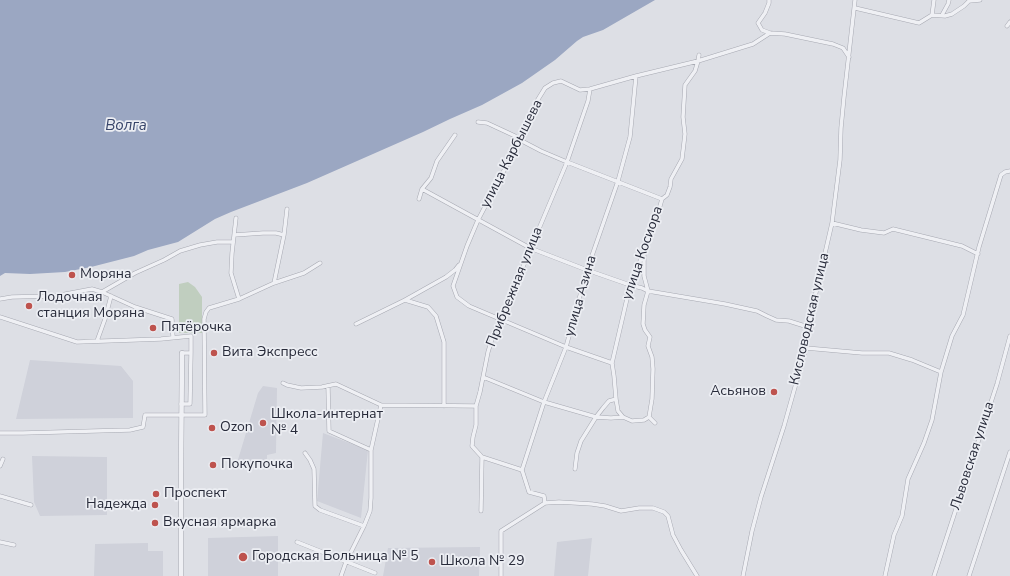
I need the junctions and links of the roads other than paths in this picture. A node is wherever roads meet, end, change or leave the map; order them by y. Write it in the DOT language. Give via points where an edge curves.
graph roads {
  1 [pos="769,0"];
  2 [pos="856,0"];
  3 [pos="934,0"];
  4 [pos="949,0"];
  5 [pos="980,0"];
  6 [pos="855,8"];
  7 [pos="932,15"];
  8 [pos="942,15"];
  9 [pos="1010,22"];
  10 [pos="1007,26"];
  11 [pos="770,33"];
  12 [pos="699,55"];
  13 [pos="849,57"];
  14 [pos="698,61"];
  15 [pos="636,76"];
  16 [pos="590,89"];
  17 [pos="478,122"];
  18 [pos="455,135"];
  19 [pos="520,140"];
  20 [pos="567,162"];
  21 [pos="1010,171"];
  22 [pos="618,181"];
  23 [pos="422,190"];
  24 [pos="662,198"];
  25 [pos="419,199"];
  26 [pos="287,209"];
  27 [pos="236,218"];
  28 [pos="478,220"];
  29 [pos="832,223"];
  30 [pos="234,235"];
  31 [pos="284,235"];
  32 [pos="233,242"];
  33 [pos="530,248"];
  34 [pos="644,251"];
  35 [pos="978,254"];
  36 [pos="462,262"];
  37 [pos="320,263"];
  38 [pos="587,270"];
  39 [pos="274,283"];
  40 [pos="630,285"];
  41 [pos="648,291"];
  42 [pos="102,292"];
  43 [pos="111,296"];
  44 [pos="0,299"];
  45 [pos="239,299"];
  46 [pos="405,300"];
  47 [pos="0,317"];
  48 [pos="501,319"];
  49 [pos="356,324"];
  50 [pos="808,327"];
  51 [pos="1010,336"];
  52 [pos="173,338"];
  53 [pos="97,341"];
  54 [pos="566,347"];
  55 [pos="806,348"];
  56 [pos="191,353"];
  57 [pos="182,354"];
  58 [pos="612,363"];
  59 [pos="941,372"];
  60 [pos="483,377"];
  61 [pos="283,383"];
  62 [pos="328,386"];
  63 [pos="616,399"];
  64 [pos="544,402"];
  65 [pos="181,404"];
  66 [pos="381,405"];
  67 [pos="444,406"];
  68 [pos="476,406"];
  69 [pos="181,416"];
  70 [pos="648,416"];
  71 [pos="596,417"];
  72 [pos="623,417"];
  73 [pos="655,423"];
  74 [pos="0,433"];
  75 [pos="371,450"];
  76 [pos="1010,452"];
  77 [pos="305,453"];
  78 [pos="482,457"];
  79 [pos="3,459"];
  80 [pos="0,466"];
  81 [pos="575,468"];
  82 [pos="522,470"];
  83 [pos="0,496"];
  84 [pos="544,503"];
  85 [pos="31,505"];
  86 [pos="481,511"];
  87 [pos="364,526"];
  88 [pos="0,542"];
  89 [pos="297,542"];
  90 [pos="14,545"];
  91 [pos="346,562"];
  92 [pos="376,573"];
  93 [pos="181,576"];
  94 [pos="341,576"];
  95 [pos="501,576"];
  96 [pos="697,576"];
  97 [pos="743,576"];
  98 [pos="885,576"];
  99 [pos="934,576"];
  100 [pos="969,576"];
  1 -- 11 [label="street" via="765,13 758,23 762,30"];
  2 -- 6 [label="street, Кисловодская улица"];
  3 -- 7 [label="street"];
  4 -- 8 [label="street"];
  5 -- 8 [label="street" via="969,1 952,14"];
  6 -- 7 [label="street" via="919,23"];
  6 -- 13 [label="street, Кисловодская улица"];
  7 -- 8 [label="street"];
  9 -- 10 [label="street"];
  11 -- 13 [label="street" via="833,44 843,48"];
  11 -- 14 [label="street, улица Карбышева" via="753,44"];
  12 -- 14 [label="street, улица Косиора"];
  13 -- 29 [label="street, Кисловодская улица"];
  14 -- 15 [label="street, улица Карбышева"];
  14 -- 24 [label="street, улица Косиора" via="695,71 685,85 682,159 671,179 667,195"];
  15 -- 16 [label="street, улица Карбышева"];
  15 -- 22 [label="street, улица Азина" via="630,137"];
  16 -- 19 [label="street, улица Карбышева" via="580,90 561,81 545,88"];
  16 -- 20 [label="street, Прибрежная улица"];
  17 -- 19 [label="street" via="487,123"];
  18 -- 23 [label="street" via="437,161 431,178"];
  19 -- 20 [label="street"];
  19 -- 28 [label="street, улица Карбышева"];
  20 -- 22 [label="street"];
  20 -- 33 [label="street, Прибрежная улица"];
  21 -- 35 [label="street" via="1001,176"];
  22 -- 24 [label="street"];
  22 -- 38 [label="street, улица Азина"];
  23 -- 25 [label="street"];
  23 -- 28 [label="street"];
  24 -- 34 [label="street, улица Косиора"];
  26 -- 31 [label="street"];
  27 -- 30 [label="street"];
  28 -- 33 [label="street"];
  28 -- 36 [label="street, улица Карбышева"];
  29 -- 35 [label="street" via="884,233 893,229 962,246"];
  29 -- 50 [label="street, Кисловодская улица"];
  30 -- 31 [label="street"];
  30 -- 32 [label="street"];
  31 -- 39 [label="street"];
  32 -- 42 [label="street" via="217,242 180,251 135,272"];
  32 -- 45 [label="street" via="231,273"];
  33 -- 38 [label="street"];
  33 -- 48 [label="street, Прибрежная улица"];
  34 -- 40 [label="street, улица Косиора"];
  34 -- 41 [label="street" via="644,276"];
  35 -- 59 [label="street" via="963,315 952,336"];
  36 -- 46 [label="street" via="446,277"];
  36 -- 48 [label="street, улица Карбышева" via="453,286 457,297 469,306"];
  37 -- 39 [label="street"];
  38 -- 40 [label="street"];
  38 -- 54 [label="street, улица Азина"];
  39 -- 45 [label="street"];
  40 -- 41 [label="street"];
  40 -- 58 [label="street, улица Косиора"];
  41 -- 50 [label="street" via="757,311 776,320"];
  41 -- 70 [label="street" via="643,324 650,337 648,346 653,369 652,399"];
  42 -- 43 [label="street"];
  42 -- 44 [label="street" via="92,289 55,296"];
  43 -- 52 [label="street" via="172,319"];
  43 -- 53 [label="street"];
  45 -- 69 [label="street" via="209,308 206,312 205,415"];
  46 -- 49 [label="street"];
  46 -- 67 [label="street" via="428,307 436,316 444,342"];
  47 -- 53 [label="street" via="77,342"];
  48 -- 54 [label="street, улица Карбышева"];
  48 -- 60 [label="street, Прибрежная улица" via="494,332"];
  50 -- 55 [label="street, Кисловодская улица"];
  51 -- 99 [label="street, Львовская улица" via="997,384"];
  52 -- 53 [label="street"];
  52 -- 56 [label="street" via="191,336"];
  54 -- 58 [label="street, улица Карбышева"];
  54 -- 64 [label="street, улица Азина"];
  55 -- 59 [label="street" via="889,353"];
  55 -- 97 [label="street, Кисловодская улица" via="761,497"];
  56 -- 57 [label="street"];
  56 -- 65 [label="street" via="190,404"];
  57 -- 65 [label="street"];
  58 -- 63 [label="street, улица Косиора"];
  59 -- 98 [label="street" via="932,420 908,479 902,516 894,535"];
  60 -- 64 [label="street"];
  60 -- 68 [label="street, Прибрежная улица"];
  61 -- 62 [label="street" via="301,388"];
  62 -- 66 [label="street" via="336,384"];
  62 -- 75 [label="street" via="329,431"];
  63 -- 71 [label="street" via="609,402"];
  63 -- 72 [label="street, улица Косиора" via="618,411"];
  64 -- 71 [label="street"];
  64 -- 82 [label="street, улица Азина"];
  65 -- 69 [label="street"];
  66 -- 67 [label="street"];
  66 -- 75 [label="street"];
  67 -- 68 [label="street"];
  68 -- 78 [label="street, Прибрежная улица" via="472,446"];
  69 -- 74 [label="street" via="145,415 143,427 130,430"];
  69 -- 93 [label="street"];
  70 -- 72 [label="street" via="644,420 632,421"];
  70 -- 73 [label="street"];
  71 -- 72 [label="street"];
  71 -- 81 [label="street" via="581,441"];
  75 -- 87 [label="street" via="370,511"];
  76 -- 100 [label="street"];
  77 -- 87 [label="street" via="314,469 315,506"];
  78 -- 82 [label="street"];
  78 -- 86 [label="street"];
  79 -- 80 [label="street"];
  82 -- 84 [label="street" via="529,492 544,496"];
  83 -- 85 [label="street"];
  84 -- 95 [label="street" via="501,531"];
  84 -- 96 [label="street" via="592,504 621,511 653,508 664,512 668,516 673,535"];
  87 -- 91 [label="street"];
  88 -- 90 [label="street"];
  89 -- 91 [label="street"];
  91 -- 92 [label="street"];
  91 -- 94 [label="street"];
}
